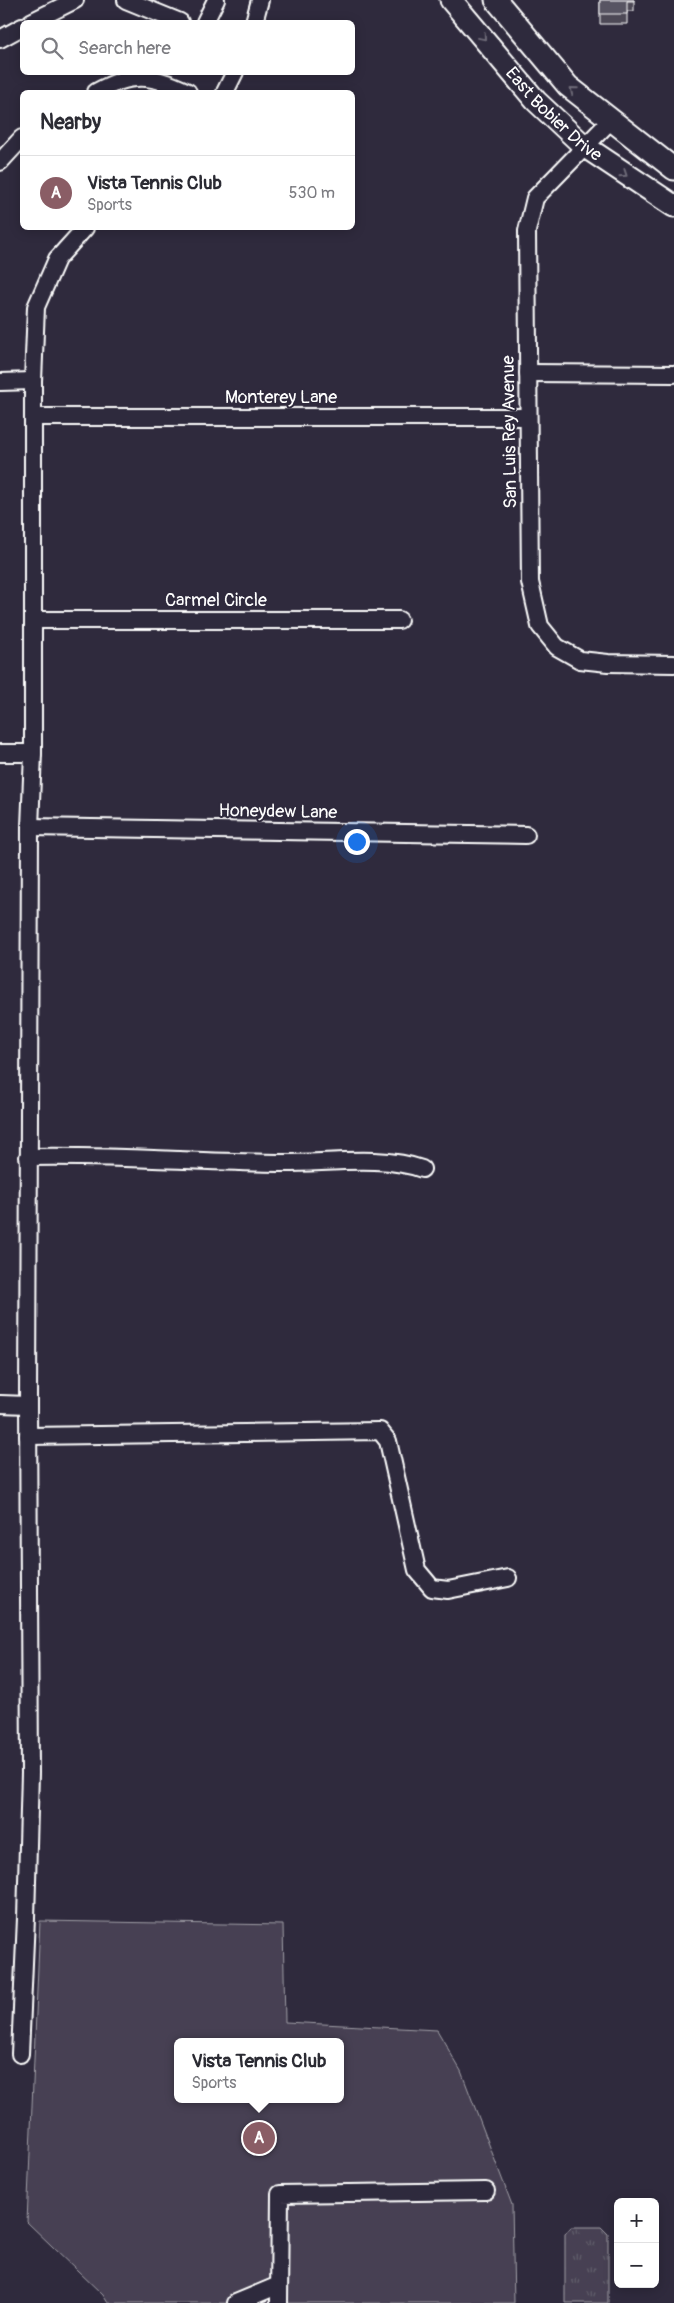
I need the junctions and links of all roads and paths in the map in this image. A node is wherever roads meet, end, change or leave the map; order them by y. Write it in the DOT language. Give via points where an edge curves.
graph roads {
  1 [pos="75,0"];
  2 [pos="126,0"];
  3 [pos="216,0"];
  4 [pos="260,0"];
  5 [pos="451,0"];
  6 [pos="496,0"];
  7 [pos="35,20"];
  8 [pos="175,20"];
  9 [pos="206,20"];
  10 [pos="255,20"];
  11 [pos="20,28"];
  12 [pos="0,39"];
  13 [pos="234,75"];
  14 [pos="100,90"];
  15 [pos="184,90"];
  16 [pos="226,90"];
  17 [pos="611,120"];
  18 [pos="20,140"];
  19 [pos="584,146"];
  20 [pos="0,162"];
  21 [pos="674,169"];
  22 [pos="674,206"];
  23 [pos="83,230"];
  24 [pos="528,373"];
  25 [pos="674,374"];
  26 [pos="33,381"];
  27 [pos="0,382"];
  28 [pos="33,417"];
  29 [pos="528,417"];
  30 [pos="33,620"];
  31 [pos="399,620"];
  32 [pos="674,664"];
  33 [pos="0,753"];
  34 [pos="33,753"];
  35 [pos="30,827"];
  36 [pos="526,835"];
  37 [pos="28,1157"];
  38 [pos="422,1170"];
  39 [pos="0,1404"];
  40 [pos="28,1405"];
  41 [pos="28,1436"];
  42 [pos="508,1578"];
  43 [pos="20,2054"];
  44 [pos="486,2191"];
  45 [pos="279,2285"];
  46 [pos="236,2303"];
  47 [pos="279,2303"];
  1 -- 7 [label="street"];
  2 -- 8 [label="street"];
  3 -- 9 [label="street"];
  4 -- 10 [label="street"];
  5 -- 19 [label="main road, East Bobier Drive, one-way" via="536,101"];
  17 -- 6 [label="main road, East Bobier Drive, one-way" via="568,86"];
  11 -- 12 [label="street"];
  13 -- 16 [label="street"];
  14 -- 15 [label="street" via="118,80 149,78"];
  17 -- 19 [label="street, San Luis Rey Avenue"];
  17 -- 21 [label="main road, East Bobier Drive"];
  18 -- 20 [label="street"];
  19 -- 22 [label="main road, East Bobier Drive, one-way"];
  19 -- 24 [label="street, San Luis Rey Avenue" via="535,198 527,231"];
  23 -- 26 [label="street" via="57,259 36,307"];
  24 -- 25 [label="street"];
  24 -- 29 [label="street, San Luis Rey Avenue"];
  26 -- 27 [label="street"];
  26 -- 28 [label="street"];
  28 -- 29 [label="street, Monterey Lane"];
  28 -- 30 [label="street"];
  29 -- 32 [label="street, San Luis Rey Avenue" via="530,582 540,626 557,647 580,660"];
  30 -- 31 [label="street, Carmel Circle"];
  30 -- 34 [label="street"];
  33 -- 34 [label="street"];
  34 -- 35 [label="street"];
  35 -- 36 [label="street, Honeydew Lane"];
  35 -- 37 [label="street"];
  37 -- 38 [label="street" via="377,1162 406,1163"];
  37 -- 40 [label="street"];
  39 -- 40 [label="street"];
  40 -- 41 [label="street"];
  41 -- 42 [label="street" via="380,1431 388,1441 417,1570 432,1588 448,1590"];
  41 -- 43 [label="street" via="29,1782"];
  44 -- 45 [label="street" via="280,2194"];
  45 -- 46 [label="street"];
  45 -- 47 [label="street"];
}
